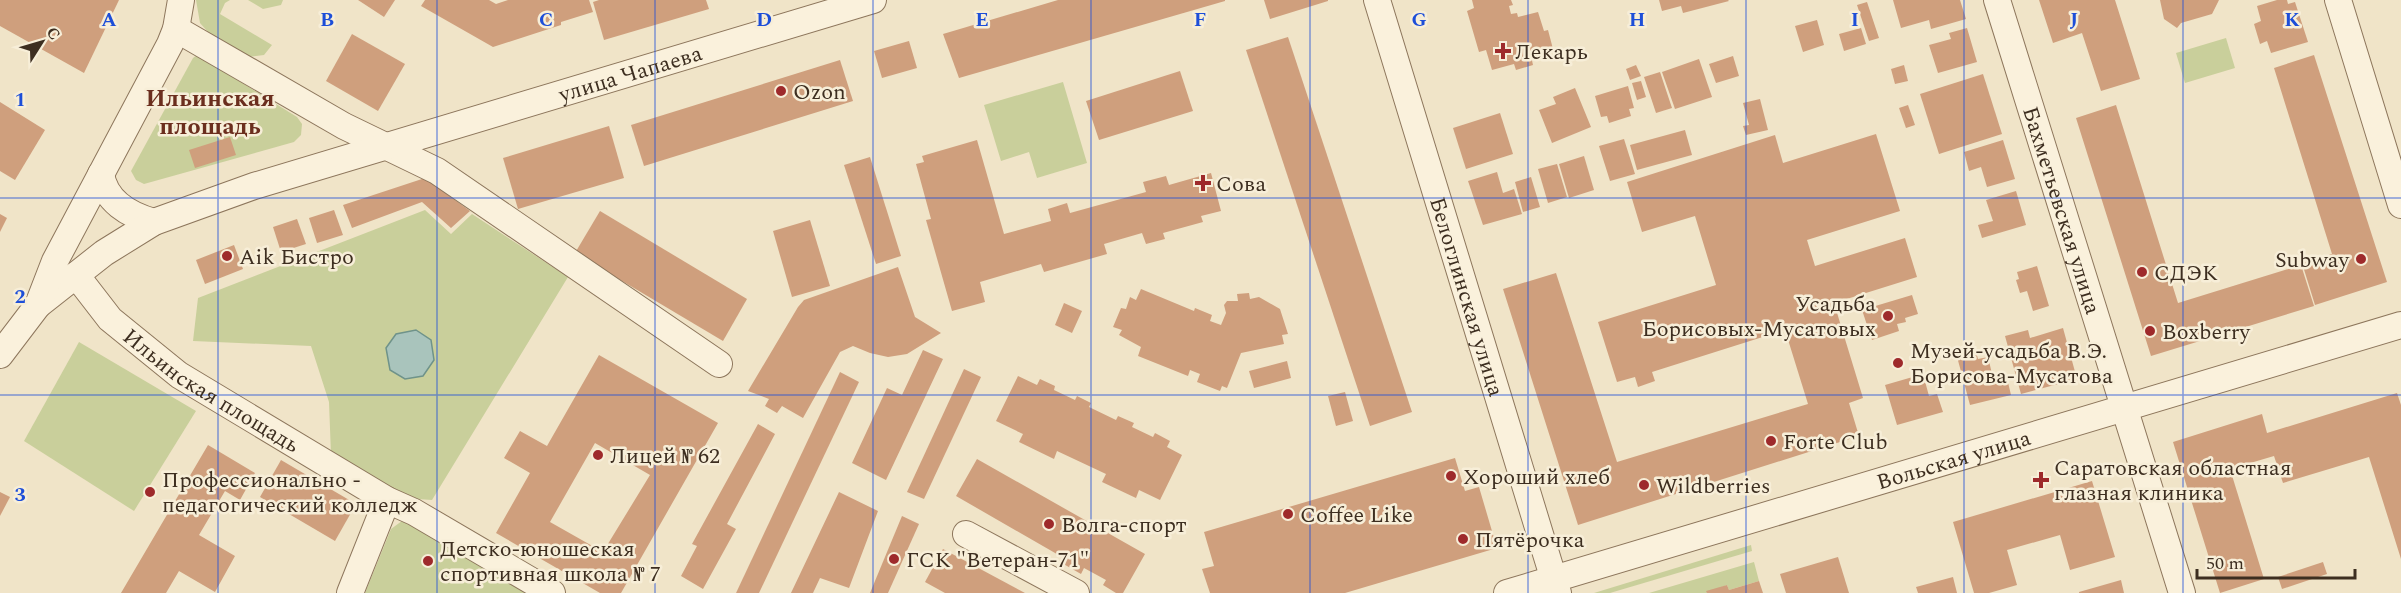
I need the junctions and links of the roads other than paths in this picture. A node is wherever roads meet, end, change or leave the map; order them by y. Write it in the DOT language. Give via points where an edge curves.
graph roads {
  1 [pos="182,0"];
  2 [pos="873,0"];
  3 [pos="1377,0"];
  4 [pos="1997,0"];
  5 [pos="2338,0"];
  6 [pos="176,29"];
  7 [pos="387,147"];
  8 [pos="100,174"];
  9 [pos="2401,205"];
  10 [pos="154,222"];
  11 [pos="76,275"];
  12 [pos="38,305"];
  13 [pos="2401,325"];
  14 [pos="0,355"];
  15 [pos="719,364"];
  16 [pos="2124,408"];
  17 [pos="387,500"];
  18 [pos="966,534"];
  19 [pos="1556,586"];
  20 [pos="350,593"];
  21 [pos="552,593"];
  22 [pos="1076,593"];
  23 [pos="1507,593"];
  24 [pos="2181,593"];
  1 -- 6 [label="street"];
  2 -- 7 [label="street, улица Чапаева"];
  3 -- 19 [label="street, Белоглинская улица"];
  4 -- 16 [label="street, Бахметьевская улица"];
  5 -- 9 [label="street"];
  6 -- 7 [label="street"];
  6 -- 8 [label="street"];
  7 -- 10 [label="street" via="254,186"];
  7 -- 15 [label="street" via="437,171"];
  8 -- 10 [label="street" via="113,201 138,218"];
  8 -- 12 [label="street" via="55,261"];
  10 -- 11 [label="street"];
  11 -- 12 [label="street"];
  11 -- 17 [label="street, Ильинская площадь" via="110,319 179,375"];
  12 -- 14 [label="street"];
  13 -- 16 [label="street, Вольская улица"];
  16 -- 19 [label="street, Вольская улица"];
  16 -- 24 [label="street, Бахметьевская улица"];
  17 -- 20 [label="street"];
  17 -- 21 [label="street, Ильинская площадь"];
  18 -- 22 [label="street"];
  19 -- 23 [label="street, Вольская улица"];
}
